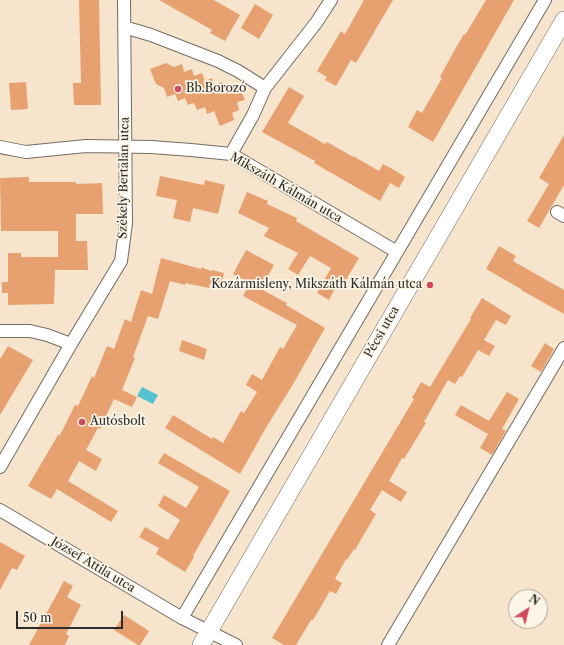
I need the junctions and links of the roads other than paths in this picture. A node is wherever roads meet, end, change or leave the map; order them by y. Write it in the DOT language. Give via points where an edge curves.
graph roads {
  1 [pos="124,0"];
  2 [pos="331,0"];
  3 [pos="545,0"];
  4 [pos="564,20"];
  5 [pos="124,27"];
  6 [pos="265,88"];
  7 [pos="126,146"];
  8 [pos="0,147"];
  9 [pos="231,154"];
  10 [pos="397,252"];
  11 [pos="0,331"];
  12 [pos="71,344"];
  13 [pos="564,348"];
  14 [pos="0,466"];
  15 [pos="0,510"];
  16 [pos="182,618"];
  17 [pos="204,638"];
  18 [pos="236,645"];
  19 [pos="388,645"];
  1 -- 5 [label="street, Székely Bertalan utca"];
  2 -- 6 [label="street"];
  3 -- 10 [label="street"];
  4 -- 17 [label="main road, Pécsi utca"];
  5 -- 6 [label="street" via="218,61"];
  5 -- 7 [label="street, Székely Bertalan utca"];
  6 -- 9 [label="street"];
  7 -- 8 [label="street, Mikszáth Kálmán utca" via="86,146 26,152"];
  7 -- 9 [label="street, Mikszáth Kálmán utca"];
  7 -- 12 [label="street, Székely Bertalan utca" via="126,223 121,261"];
  9 -- 10 [label="street, Mikszáth Kálmán utca"];
  10 -- 16 [label="street"];
  11 -- 12 [label="street" via="30,331"];
  12 -- 14 [label="street, Székely Bertalan utca"];
  13 -- 19 [label="street"];
  15 -- 16 [label="street, József Attila utca"];
  16 -- 17 [label="street, József Attila utca"];
  17 -- 18 [label="street, József Attila utca"];
}
